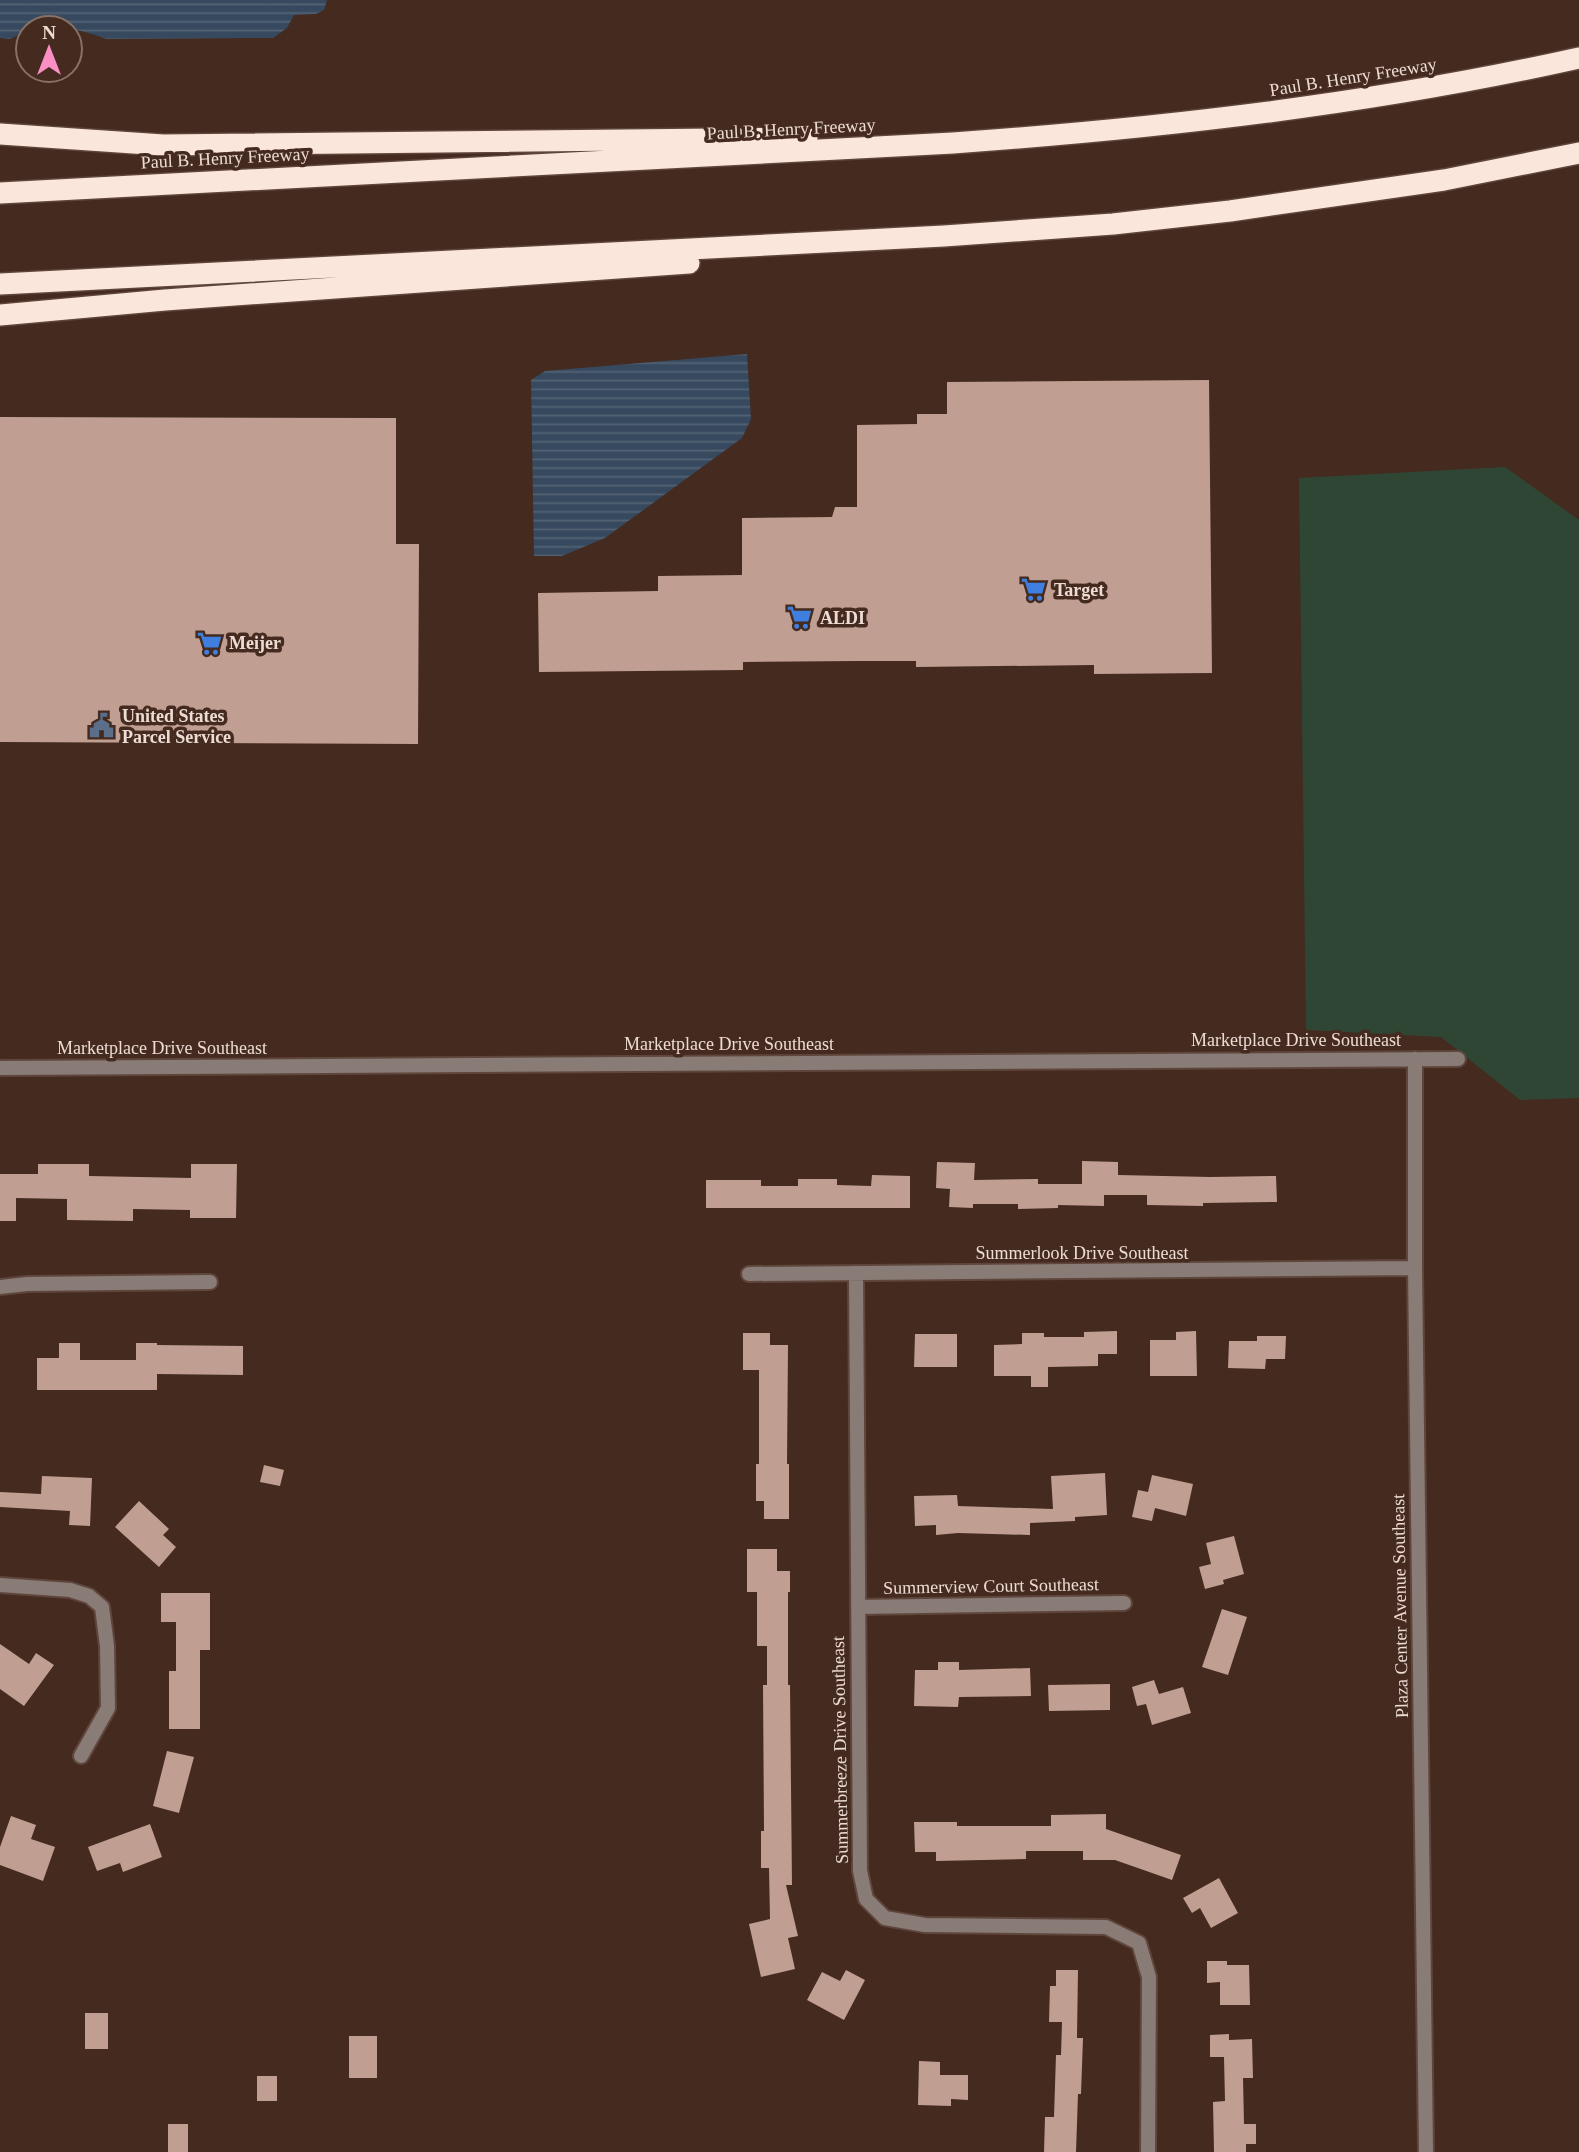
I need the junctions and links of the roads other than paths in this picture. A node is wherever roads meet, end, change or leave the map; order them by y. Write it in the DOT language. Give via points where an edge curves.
graph roads {
  1 [pos="1579,58"];
  2 [pos="0,134"];
  3 [pos="953,143"];
  4 [pos="1579,153"];
  5 [pos="0,193"];
  6 [pos="944,236"];
  7 [pos="0,284"];
  8 [pos="0,315"];
  9 [pos="1415,1059"];
  10 [pos="1458,1059"];
  11 [pos="0,1068"];
  12 [pos="1415,1268"];
  13 [pos="856,1273"];
  14 [pos="749,1274"];
  15 [pos="210,1282"];
  16 [pos="0,1287"];
  17 [pos="0,1585"];
  18 [pos="1124,1603"];
  19 [pos="858,1607"];
  20 [pos="81,1756"];
  21 [pos="1148,2152"];
  22 [pos="1426,2152"];
  1 -- 3 [label="highway, Paul B. Henry Freeway" via="1270,113"];
  2 -- 3 [label="highway" via="163,145 702,137"];
  3 -- 5 [label="highway, Paul B. Henry Freeway"];
  4 -- 6 [label="highway" via="1444,180 1230,211"];
  6 -- 7 [label="highway"];
  6 -- 8 [label="highway" via="771,257"];
  9 -- 10 [label="street, Marketplace Drive Southeast"];
  9 -- 11 [label="street, Marketplace Drive Southeast"];
  9 -- 12 [label="street, Plaza Center Avenue Southeast"];
  12 -- 13 [label="street, Summerlook Drive Southeast"];
  12 -- 22 [label="street, Plaza Center Avenue Southeast"];
  13 -- 14 [label="street, Summerlook Drive Southeast"];
  13 -- 19 [label="street, Summerbreeze Drive Southeast"];
  15 -- 16 [label="street"];
  17 -- 20 [label="street" via="70,1590 102,1606 108,1709"];
  18 -- 19 [label="street, Summerview Court Southeast"];
  19 -- 21 [label="street, Summerbreeze Drive Southeast" via="860,1871 866,1899 885,1918 925,1925 1105,1927 1139,1943 1149,1976"];
}
